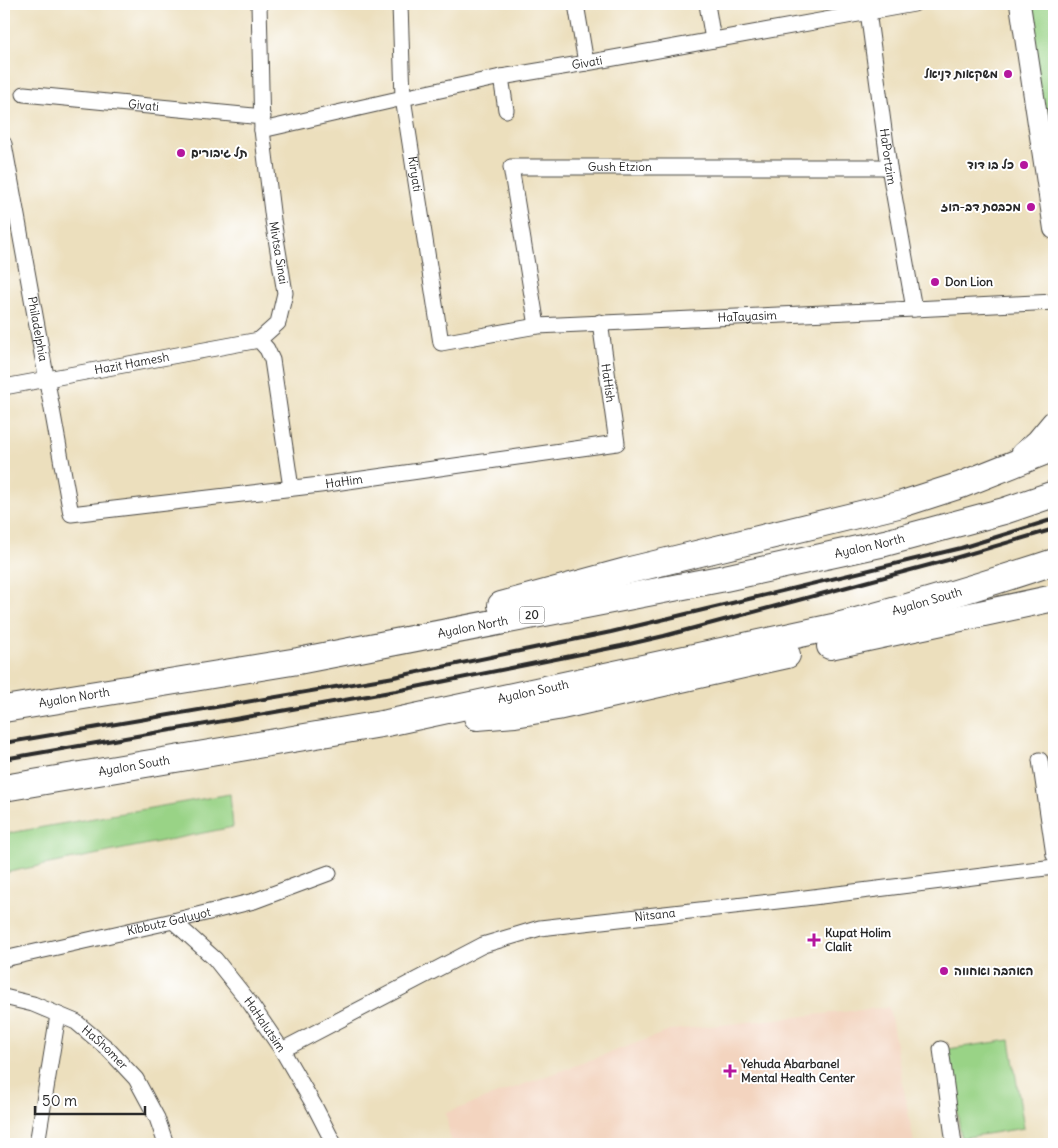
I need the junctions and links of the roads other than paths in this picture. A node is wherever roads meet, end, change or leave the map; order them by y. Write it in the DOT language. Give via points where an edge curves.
graph roads {
  1 [pos="259,4"];
  2 [pos="400,4"];
  3 [pos="576,4"];
  4 [pos="707,4"];
  5 [pos="914,4"];
  6 [pos="867,8"];
  7 [pos="1023,8"];
  8 [pos="713,40"];
  9 [pos="586,63"];
  10 [pos="501,77"];
  11 [pos="24,94"];
  12 [pos="403,98"];
  13 [pos="506,110"];
  14 [pos="263,124"];
  15 [pos="4,144"];
  16 [pos="889,166"];
  17 [pos="1054,229"];
  18 [pos="1054,302"];
  19 [pos="914,309"];
  20 [pos="600,322"];
  21 [pos="537,326"];
  22 [pos="259,340"];
  23 [pos="442,343"];
  24 [pos="47,379"];
  25 [pos="4,388"];
  26 [pos="1054,424"];
  27 [pos="616,442"];
  28 [pos="1054,448"];
  29 [pos="1012,465"];
  30 [pos="291,488"];
  31 [pos="1054,494"];
  32 [pos="71,514"];
  33 [pos="1054,562"];
  34 [pos="1052,599"];
  35 [pos="298,661"];
  36 [pos="4,709"];
  37 [pos="387,723"];
  38 [pos="1040,760"];
  39 [pos="4,788"];
  40 [pos="1054,855"];
  41 [pos="1054,867"];
  42 [pos="329,872"];
  43 [pos="173,921"];
  44 [pos="4,959"];
  45 [pos="4,997"];
  46 [pos="58,1015"];
  47 [pos="940,1049"];
  48 [pos="282,1050"];
  49 [pos="37,1144"];
  50 [pos="166,1144"];
  51 [pos="334,1144"];
  52 [pos="954,1144"];
  1 -- 14 [label="street, Mivtsa Sinai"];
  2 -- 12 [label="street, Kiryati"];
  3 -- 9 [label="street"];
  4 -- 8 [label="street"];
  5 -- 6 [label="street, Givati"];
  6 -- 8 [label="street, Givati"];
  6 -- 16 [label="street, HaPortzim"];
  7 -- 17 [label="street"];
  8 -- 9 [label="street, Givati"];
  9 -- 10 [label="street, Givati"];
  10 -- 12 [label="street, Givati"];
  10 -- 13 [label="street"];
  11 -- 14 [label="street, Givati"];
  12 -- 14 [label="street, Givati"];
  12 -- 23 [label="street, Kiryati"];
  14 -- 22 [label="street, Mivtsa Sinai" via="285,293 278,323"];
  15 -- 24 [label="street, Philadelphia"];
  16 -- 19 [label="street, HaPortzim"];
  16 -- 21 [label="street, Gush Etzion" via="511,167"];
  18 -- 19 [label="street, HaTayasim"];
  19 -- 20 [label="street, HaTayasim"];
  20 -- 21 [label="street, HaTayasim"];
  20 -- 27 [label="street, HaHish"];
  21 -- 23 [label="street, HaTayasim"];
  22 -- 24 [label="street, Hazit Hamesh"];
  22 -- 30 [label="street" via="272,360"];
  24 -- 25 [label="street, Hazit Hamesh"];
  24 -- 32 [label="street, Philadelphia"];
  26 -- 29 [label="highway" via="1040,442"];
  27 -- 30 [label="street, HaHim"];
  28 -- 29 [label="highway"];
  29 -- 35 [label="highway" via="902,504 626,571"];
  30 -- 32 [label="street, HaHim"];
  31 -- 35 [label="highway, Ayalon North / 20" via="885,543 725,578"];
  33 -- 37 [label="highway, Ayalon South" via="833,627"];
  34 -- 37 [label="highway" via="557,707 515,714"];
  35 -- 36 [label="highway, Ayalon North / 20"];
  37 -- 39 [label="highway, Ayalon South"];
  38 -- 40 [label="street"];
  41 -- 48 [label="street, Nitsana" via="540,928 483,945"];
  42 -- 43 [label="street, Kibbutz Galuyot" via="254,901"];
  43 -- 44 [label="street, Kibbutz Galuyot"];
  43 -- 48 [label="street, HaHalutsim" via="215,959"];
  45 -- 46 [label="street, HaShomer" via="34,1004"];
  46 -- 49 [label="street"];
  46 -- 50 [label="street, HaShomer" via="76,1022 136,1079 157,1118"];
  47 -- 52 [label="street"];
  48 -- 51 [label="street, HaHalutsim"];
}
